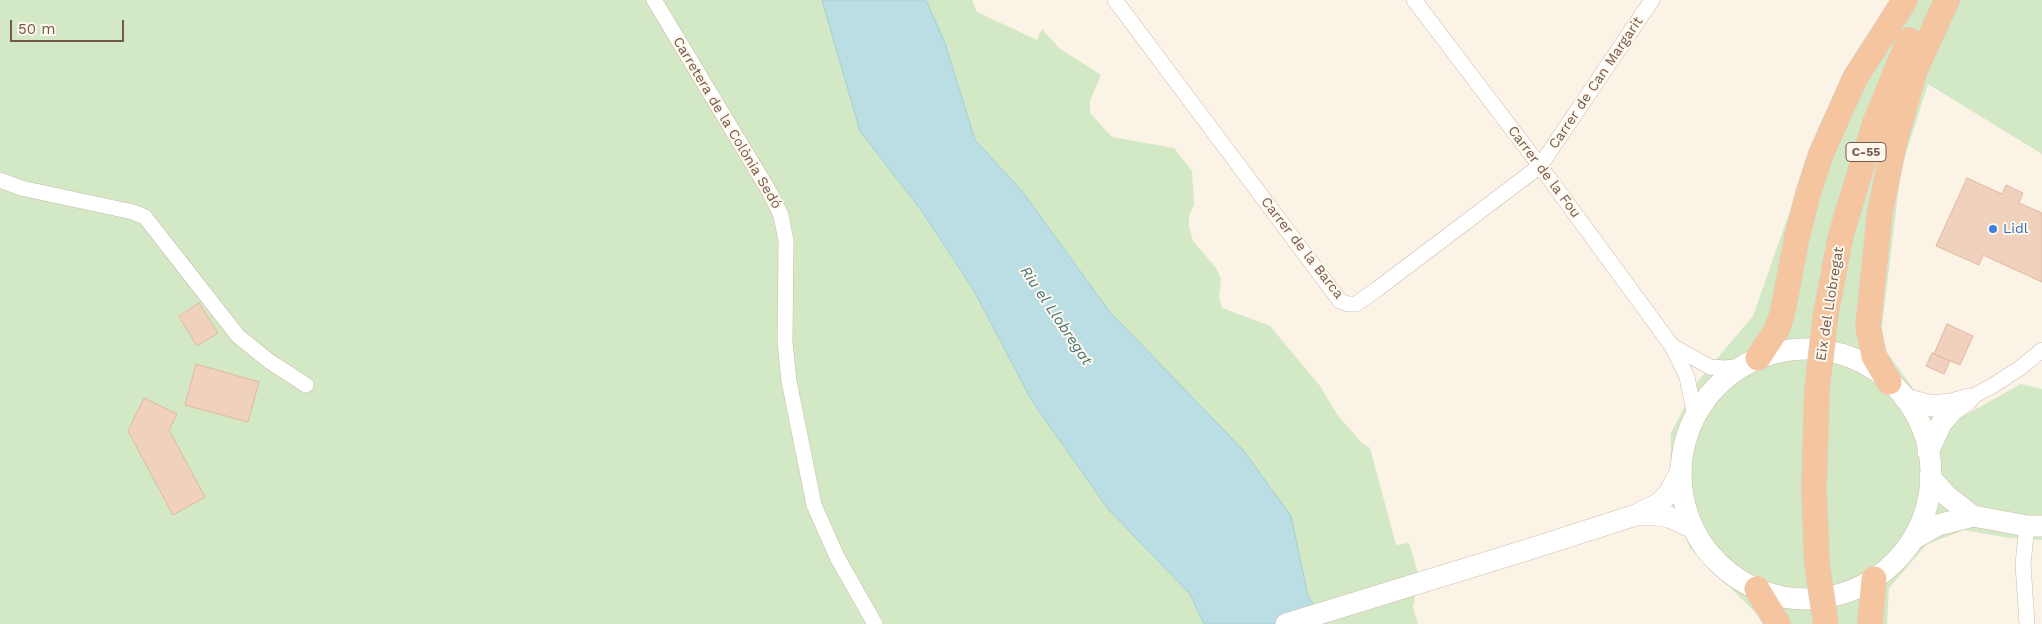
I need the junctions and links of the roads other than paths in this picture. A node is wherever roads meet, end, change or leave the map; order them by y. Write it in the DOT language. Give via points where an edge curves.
graph roads {
  1 [pos="654,0"];
  2 [pos="1115,0"];
  3 [pos="1414,0"];
  4 [pos="1652,0"];
  5 [pos="1905,0"];
  6 [pos="1930,0"];
  7 [pos="1947,0"];
  8 [pos="1540,166"];
  9 [pos="0,180"];
  10 [pos="1672,346"];
  11 [pos="2042,350"];
  12 [pos="1751,362"];
  13 [pos="306,384"];
  14 [pos="1897,391"];
  15 [pos="1968,399"];
  16 [pos="1695,416"];
  17 [pos="1928,452"];
  18 [pos="1681,471"];
  19 [pos="1930,477"];
  20 [pos="1636,515"];
  21 [pos="1972,516"];
  22 [pos="2034,526"];
  23 [pos="1693,528"];
  24 [pos="1912,540"];
  25 [pos="1874,579"];
  26 [pos="1757,589"];
  27 [pos="875,624"];
  28 [pos="1286,624"];
  29 [pos="1778,624"];
  30 [pos="1826,624"];
  31 [pos="1870,624"];
  32 [pos="2027,624"];
  1 -- 27 [label="street, Carretera de la Colònia Sedó" via="781,215 786,241 785,342 788,371 814,505 837,557"];
  2 -- 8 [label="street, Carrer de la Barca" via="1340,301 1356,304"];
  3 -- 8 [label="street, Carrer de la Fou"];
  4 -- 8 [label="street, Carrer de Can Margarit"];
  5 -- 12 [label="highway" via="1855,78 1821,154 1797,237 1782,315 1777,328"];
  6 -- 30 [label="highway, Eix del Llobregat / C-55, bridge" via="1906,47 1875,123 1841,235 1826,313 1817,388 1814,489 1818,565"];
  7 -- 14 [label="highway" via="1915,70 1895,140 1880,212 1868,326 1874,356"];
  8 -- 10 [label="street, Carrer de la Fou"];
  9 -- 13 [label="street" via="21,188 144,217 238,336 269,361"];
  10 -- 12 [label="street, Carrer de la Fou" via="1710,367 1725,368"];
  10 -- 16 [label="street, Carrer de la Fou" via="1688,378"];
  11 -- 15 [label="street" via="1999,382"];
  12 -- 14 [label="main road" via="1785,351 1813,350 1841,355 1867,366"];
  12 -- 16 [label="main road" via="1711,393"];
  14 -- 15 [label="main road" via="1932,406"];
  14 -- 17 [label="main road" via="1923,433"];
  15 -- 17 [label="main road" via="1941,424"];
  16 -- 18 [label="main road" via="1682,452"];
  17 -- 19 [label="main road"];
  18 -- 20 [label="main road" via="1669,494 1660,503"];
  18 -- 23 [label="main road" via="1682,491"];
  19 -- 21 [label="main road"];
  19 -- 24 [label="main road" via="1922,520"];
  20 -- 23 [label="main road" via="1669,517"];
  20 -- 28 [label="main road"];
  21 -- 22 [label="main road"];
  21 -- 24 [label="main road" via="1938,525"];
  22 -- 32 [label="street" via="2023,564"];
  23 -- 26 [label="main road" via="1713,558"];
  24 -- 25 [label="main road" via="1896,561"];
  25 -- 26 [label="main road" via="1843,594 1826,598 1791,598"];
  25 -- 31 [label="highway"];
  26 -- 29 [label="highway"];
}
